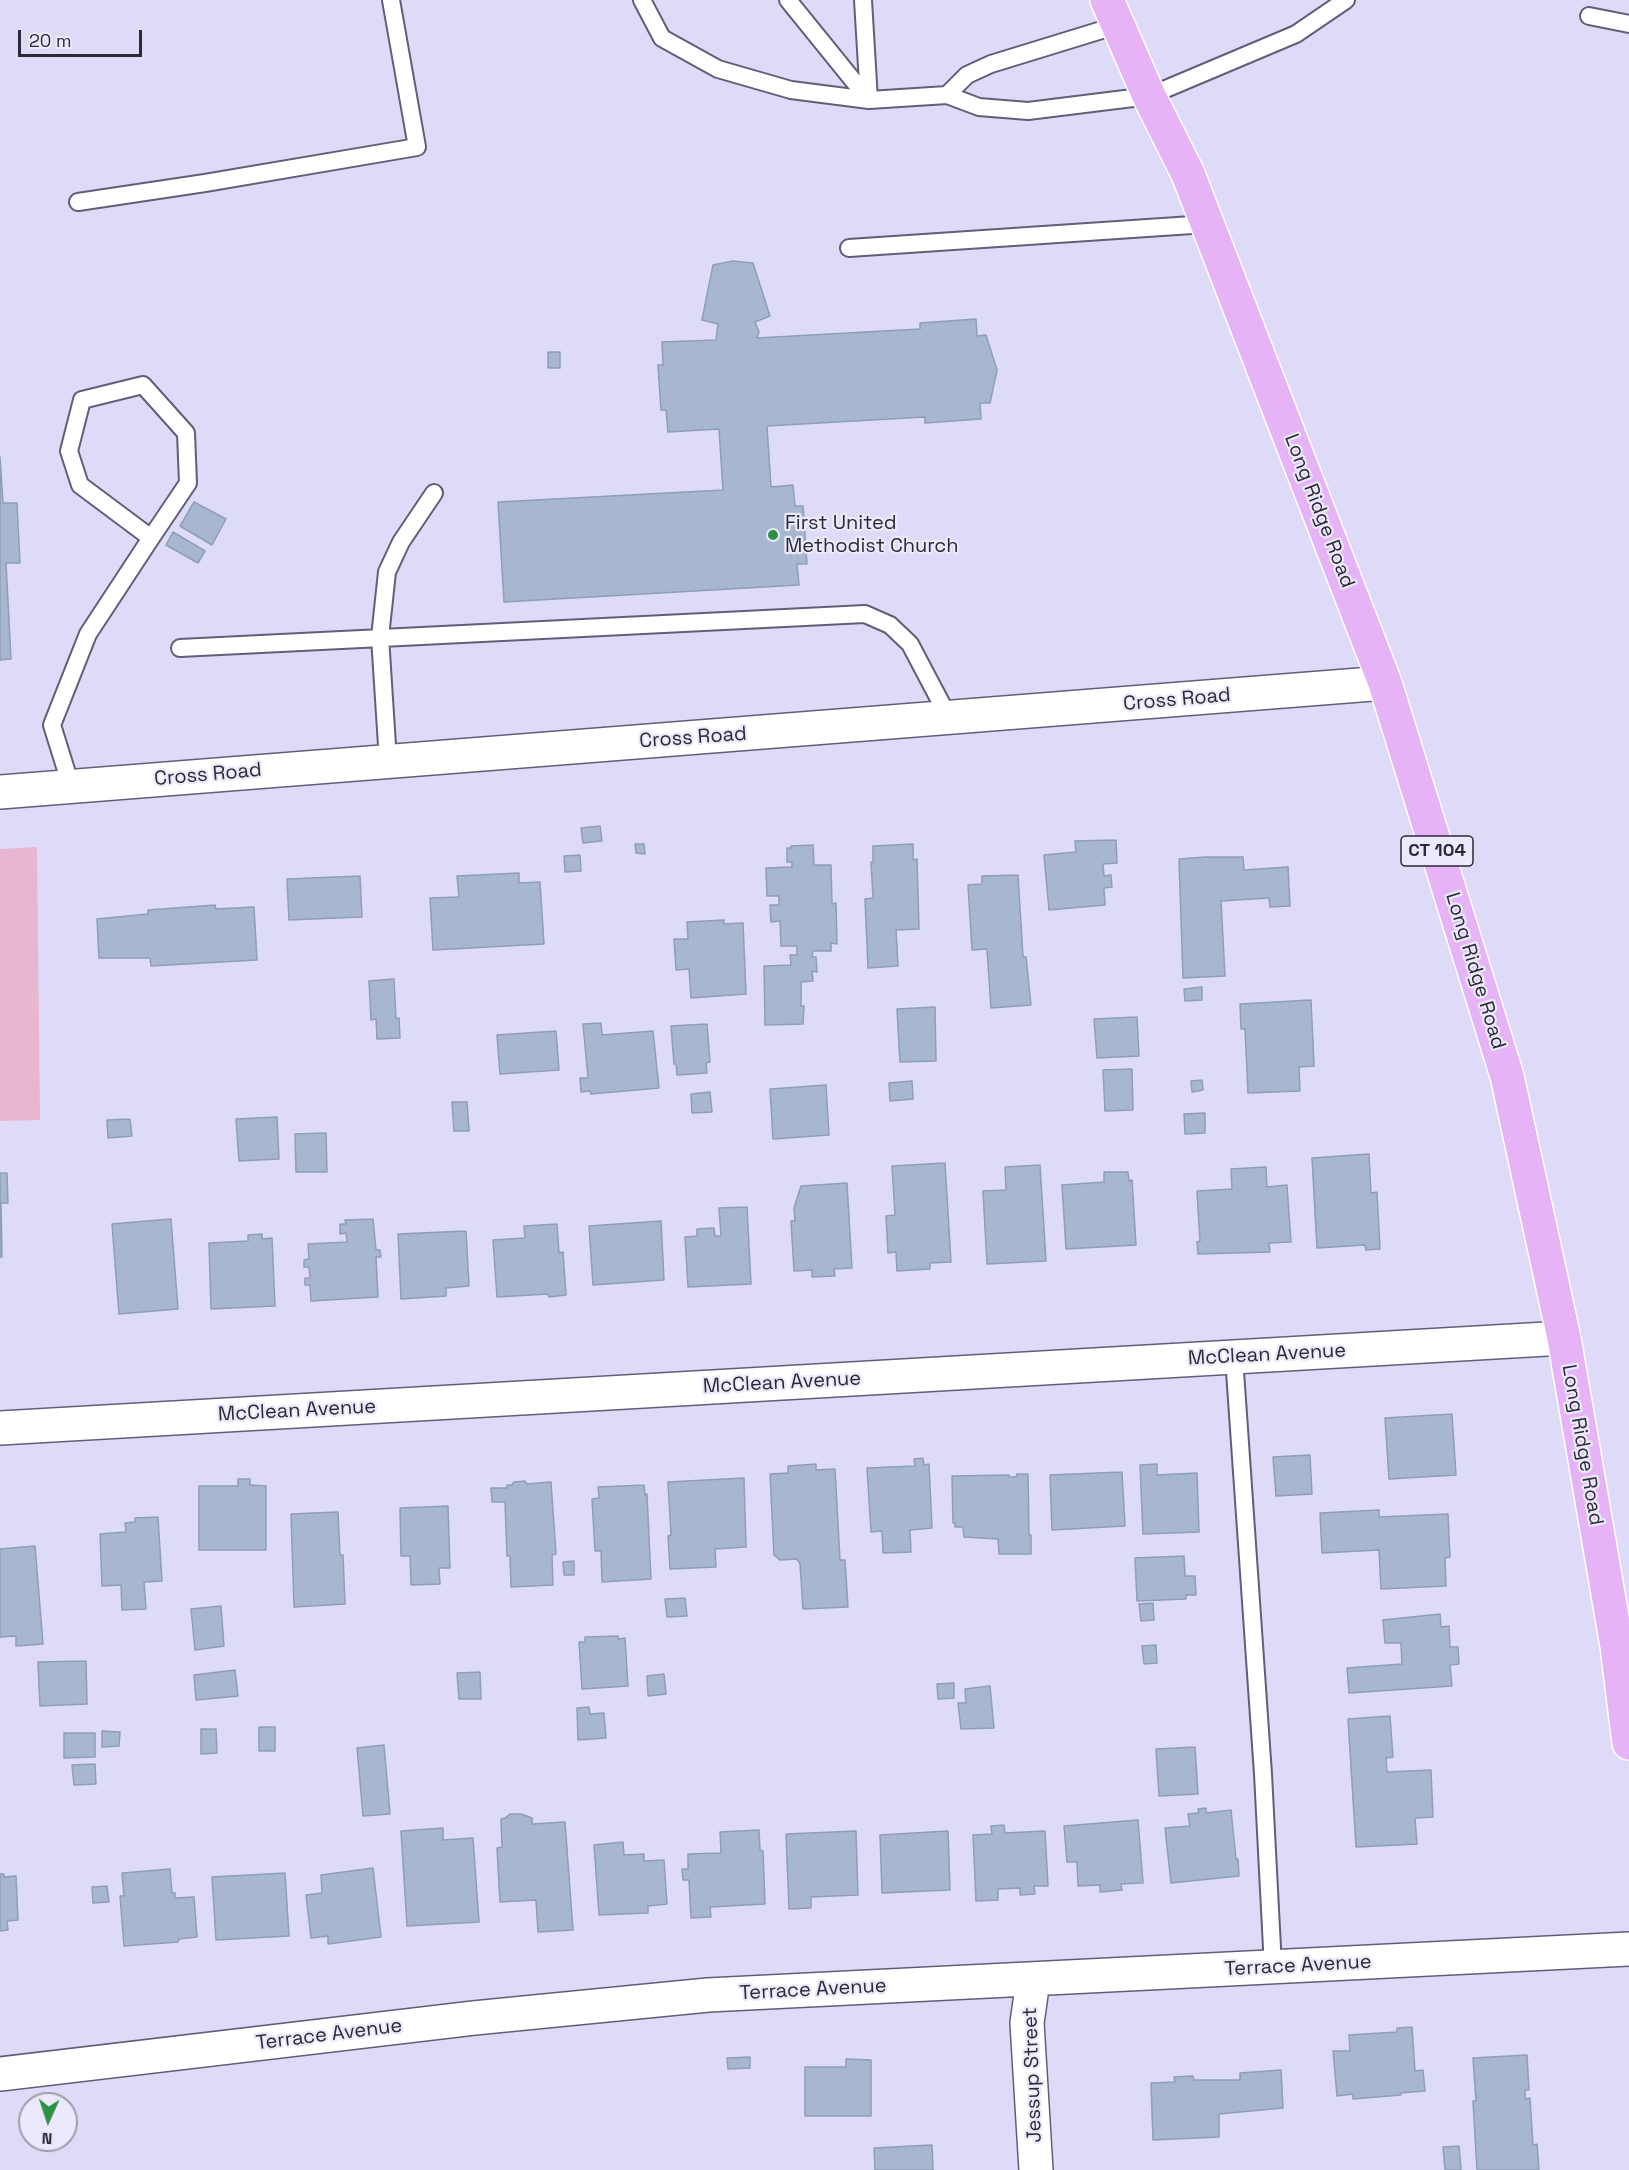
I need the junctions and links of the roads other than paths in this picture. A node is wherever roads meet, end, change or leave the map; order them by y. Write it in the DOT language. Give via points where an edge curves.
graph roads {
  1 [pos="392,0"];
  2 [pos="642,0"];
  3 [pos="788,0"];
  4 [pos="863,0"];
  5 [pos="1346,0"];
  6 [pos="1113,13"];
  7 [pos="1589,16"];
  8 [pos="1629,24"];
  9 [pos="947,95"];
  10 [pos="1149,96"];
  11 [pos="869,100"];
  12 [pos="78,202"];
  13 [pos="1207,224"];
  14 [pos="849,248"];
  15 [pos="434,493"];
  16 [pos="151,538"];
  17 [pos="380,637"];
  18 [pos="180,648"];
  19 [pos="1385,683"];
  20 [pos="949,718"];
  21 [pos="388,761"];
  22 [pos="71,786"];
  23 [pos="0,792"];
  24 [pos="1564,1338"];
  25 [pos="1234,1357"];
  26 [pos="0,1428"];
  27 [pos="1629,1743"];
  28 [pos="1629,1949"];
  29 [pos="1274,1968"];
  30 [pos="1033,1980"];
  31 [pos="0,2074"];
  32 [pos="1036,2170"];
  1 -- 12 [label="lane" via="417,147"];
  2 -- 11 [label="lane" via="662,38 718,69 791,90"];
  3 -- 11 [label="lane"];
  4 -- 11 [label="lane"];
  5 -- 10 [label="lane" via="1296,34"];
  6 -- 9 [label="lane" via="967,75"];
  6 -- 10 [label="main road, Long Ridge Road / CT 104"];
  7 -- 8 [label="lane"];
  9 -- 10 [label="lane" via="979,107 1028,111"];
  9 -- 11 [label="lane"];
  10 -- 13 [label="main road, Long Ridge Road / CT 104" via="1188,174"];
  13 -- 14 [label="lane"];
  13 -- 19 [label="main road, Long Ridge Road / CT 104"];
  15 -- 17 [label="lane" via="401,542 387,572"];
  16 -- 16 [label="lane" via="188,483 186,433 143,385 82,400 69,451 80,484"];
  16 -- 22 [label="lane" via="88,634 52,725"];
  17 -- 18 [label="lane"];
  17 -- 20 [label="lane" via="865,614 890,625 910,644"];
  17 -- 21 [label="lane"];
  19 -- 20 [label="street, Cross Road"];
  19 -- 24 [label="main road, Long Ridge Road / CT 104" via="1507,1077"];
  20 -- 21 [label="street, Cross Road"];
  21 -- 22 [label="street, Cross Road"];
  22 -- 23 [label="street, Cross Road"];
  24 -- 25 [label="street, McClean Avenue"];
  24 -- 27 [label="main road, Long Ridge Road / CT 104" via="1617,1646"];
  25 -- 26 [label="street, McClean Avenue"];
  25 -- 29 [label="lane"];
  28 -- 29 [label="street, Terrace Avenue"];
  29 -- 30 [label="street, Terrace Avenue"];
  30 -- 31 [label="street, Terrace Avenue" via="708,1995"];
  30 -- 32 [label="street, Jessup Street" via="1027,2022"];
}
